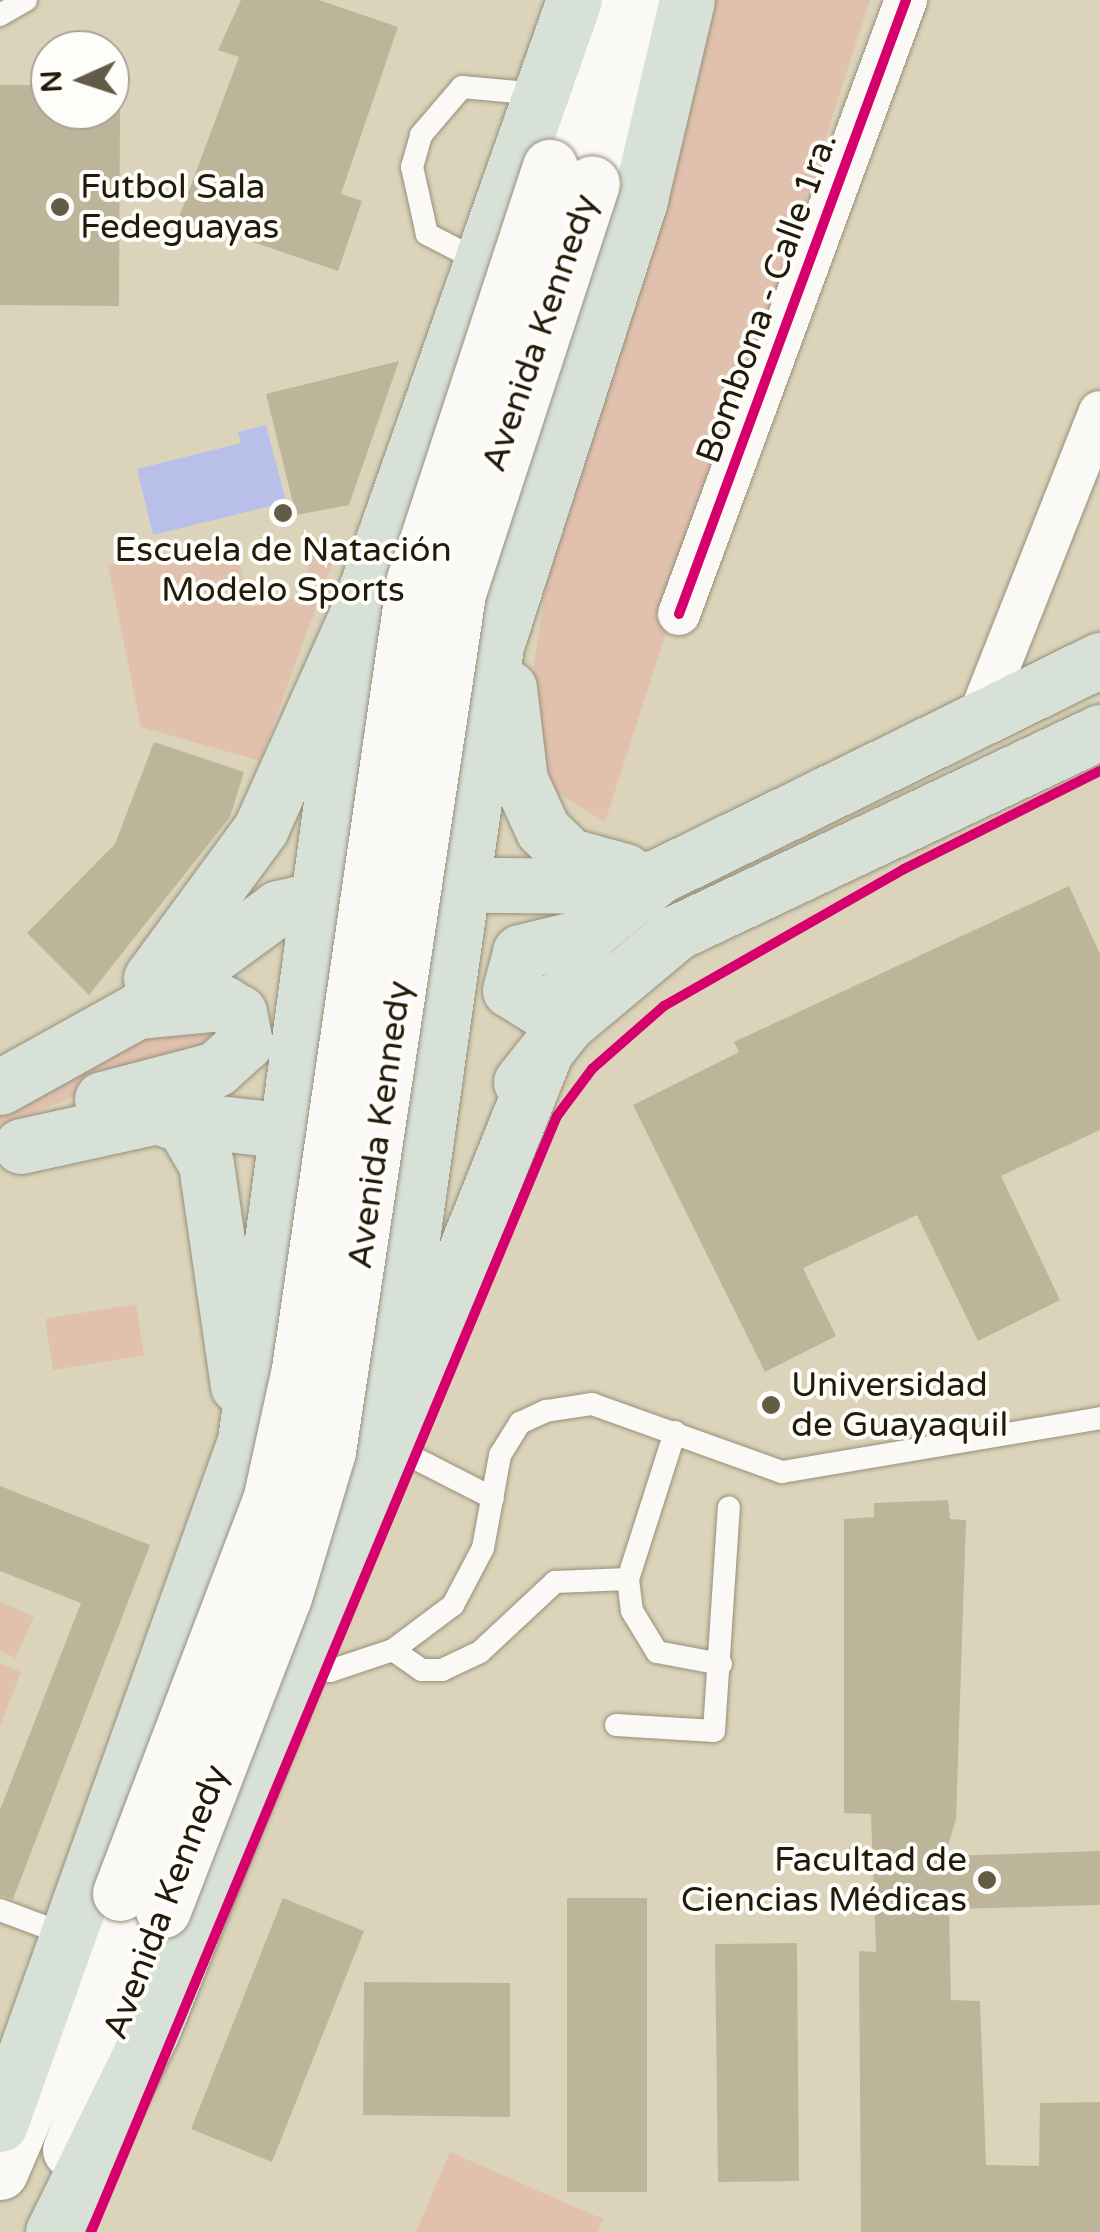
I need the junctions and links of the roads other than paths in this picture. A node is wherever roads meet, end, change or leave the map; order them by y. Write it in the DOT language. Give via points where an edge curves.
graph roads {
  1 [pos="26,0"];
  2 [pos="574,0"];
  3 [pos="605,0"];
  4 [pos="659,0"];
  5 [pos="687,0"];
  6 [pos="906,0"];
  7 [pos="0,15"];
  8 [pos="539,94"];
  9 [pos="571,175"];
  10 [pos="479,260"];
  11 [pos="1100,412"];
  12 [pos="516,562"];
  13 [pos="679,614"];
  14 [pos="356,617"];
  15 [pos="1100,660"];
  16 [pos="346,693"];
  17 [pos="484,716"];
  18 [pos="979,717"];
  19 [pos="1100,732"];
  20 [pos="670,870"];
  21 [pos="461,881"];
  22 [pos="320,894"];
  23 [pos="677,932"];
  24 [pos="128,1016"];
  25 [pos="545,1053"];
  26 [pos="0,1087"];
  27 [pos="158,1116"];
  28 [pos="286,1133"];
  29 [pos="430,1136"];
  30 [pos="11,1152"];
  31 [pos="271,1288"];
  32 [pos="406,1308"];
  33 [pos="1100,1418"];
  34 [pos="675,1432"];
  35 [pos="383,1442"];
  36 [pos="228,1494"];
  37 [pos="493,1498"];
  38 [pos="729,1508"];
  39 [pos="628,1579"];
  40 [pos="394,1650"];
  41 [pos="721,1664"];
  42 [pos="302,1667"];
  43 [pos="616,1725"];
  44 [pos="142,1901"];
  45 [pos="0,1910"];
  46 [pos="64,1934"];
  47 [pos="0,2124"];
  48 [pos="0,2172"];
  49 [pos="39,2232"];
  50 [pos="53,2232"];
  1 -- 7 [label="lane"];
  2 -- 8 [label="main road"];
  3 -- 9 [label="main road, Avenida Kennedy"];
  4 -- 9 [label="main road, Avenida Kennedy"];
  5 -- 12 [label="main road" via="640,199"];
  6 -- 13 [label="street, Bombona - Calle 1ra."];
  8 -- 10 [label="main road"];
  8 -- 10 [label="lane" via="462,87 420,135 412,167 427,234"];
  9 -- 44 [label="main road, Avenida Kennedy, bridge" via="414,580 299,1369 273,1486"];
  10 -- 14 [label="main road"];
  11 -- 18 [label="street"];
  12 -- 17 [label="main road"];
  12 -- 20 [label="main road" via="507,658 514,748 543,830 570,856 605,870"];
  14 -- 16 [label="main road"];
  14 -- 24 [label="main road" via="261,828"];
  15 -- 18 [label="main road"];
  16 -- 17 [label="main road" via="355,745 396,782 443,773"];
  16 -- 22 [label="main road"];
  17 -- 21 [label="main road"];
  18 -- 20 [label="main road"];
  19 -- 23 [label="main road"];
  20 -- 21 [label="main road" via="620,886"];
  20 -- 23 [label="main road" via="586,936 520,952 510,990 527,1007 556,1006"];
  21 -- 22 [label="main road"];
  21 -- 29 [label="main road"];
  22 -- 24 [label="main road" via="250,924"];
  22 -- 28 [label="main road"];
  23 -- 25 [label="main road"];
  24 -- 26 [label="main road"];
  24 -- 30 [label="main road" via="224,1003 239,1012 245,1042 230,1064 108,1095"];
  25 -- 29 [label="main road" via="489,1114"];
  25 -- 35 [label="main road"];
  27 -- 28 [label="main road"];
  27 -- 30 [label="main road"];
  27 -- 36 [label="main road" via="184,1126 206,1164 239,1390"];
  28 -- 29 [label="main road"];
  28 -- 31 [label="main road"];
  29 -- 32 [label="main road"];
  31 -- 32 [label="main road" via="301,1230 334,1216 356,1219 396,1254"];
  31 -- 36 [label="main road"];
  32 -- 35 [label="main road"];
  33 -- 34 [label="lane" via="782,1472"];
  34 -- 37 [label="lane" via="592,1404 546,1411 520,1423 500,1454"];
  34 -- 39 [label="lane"];
  35 -- 37 [label="lane"];
  35 -- 42 [label="main road"];
  36 -- 46 [label="main road"];
  37 -- 40 [label="lane" via="473,1578"];
  38 -- 41 [label="lane"];
  39 -- 40 [label="lane" via="555,1582 480,1652 442,1670 422,1670"];
  39 -- 41 [label="lane" via="632,1611 657,1652"];
  40 -- 42 [label="lane" via="330,1672"];
  41 -- 43 [label="lane" via="714,1731"];
  42 -- 50 [label="main road" via="152,2031"];
  44 -- 48 [label="main road, Avenida Kennedy"];
  44 -- 49 [label="main road, Avenida Kennedy"];
  45 -- 46 [label="lane"];
  46 -- 47 [label="main road"];
}
